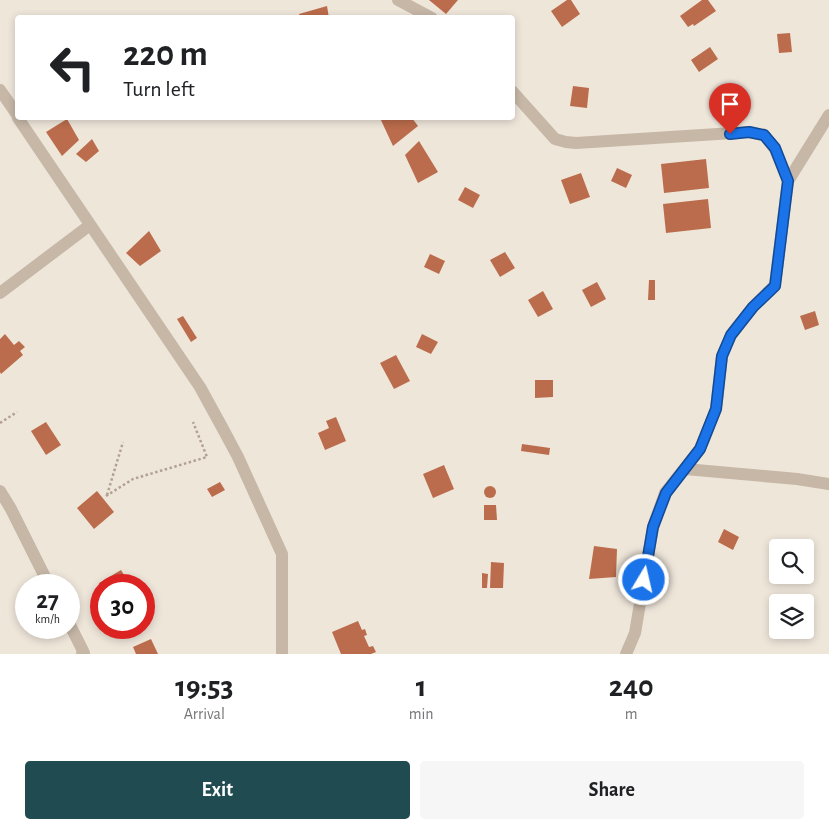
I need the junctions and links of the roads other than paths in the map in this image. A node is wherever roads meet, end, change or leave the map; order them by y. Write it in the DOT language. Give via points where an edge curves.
graph roads {
  1 [pos="398,0"];
  2 [pos="426,15"];
  3 [pos="0,90"];
  4 [pos="515,94"];
  5 [pos="15,112"];
  6 [pos="829,115"];
  7 [pos="20,120"];
  8 [pos="788,181"];
  9 [pos="90,224"];
  10 [pos="0,293"];
  11 [pos="685,469"];
  12 [pos="829,484"];
  13 [pos="0,491"];
  14 [pos="44,574"];
  15 [pos="77,639"];
  16 [pos="82,654"];
  17 [pos="282,654"];
  18 [pos="626,654"];
  1 -- 2 [label="street"];
  3 -- 5 [label="street"];
  4 -- 8 [label="street" via="555,139 566,142 749,132 764,135 775,148"];
  6 -- 8 [label="street"];
  7 -- 9 [label="street"];
  8 -- 11 [label="street" via="775,286 731,335 722,356 716,409 700,449"];
  9 -- 10 [label="street"];
  9 -- 17 [label="street" via="200,387 238,458 282,554"];
  11 -- 12 [label="street"];
  11 -- 18 [label="street" via="666,493 653,527 636,633"];
  13 -- 14 [label="street"];
  15 -- 16 [label="street"];
}
